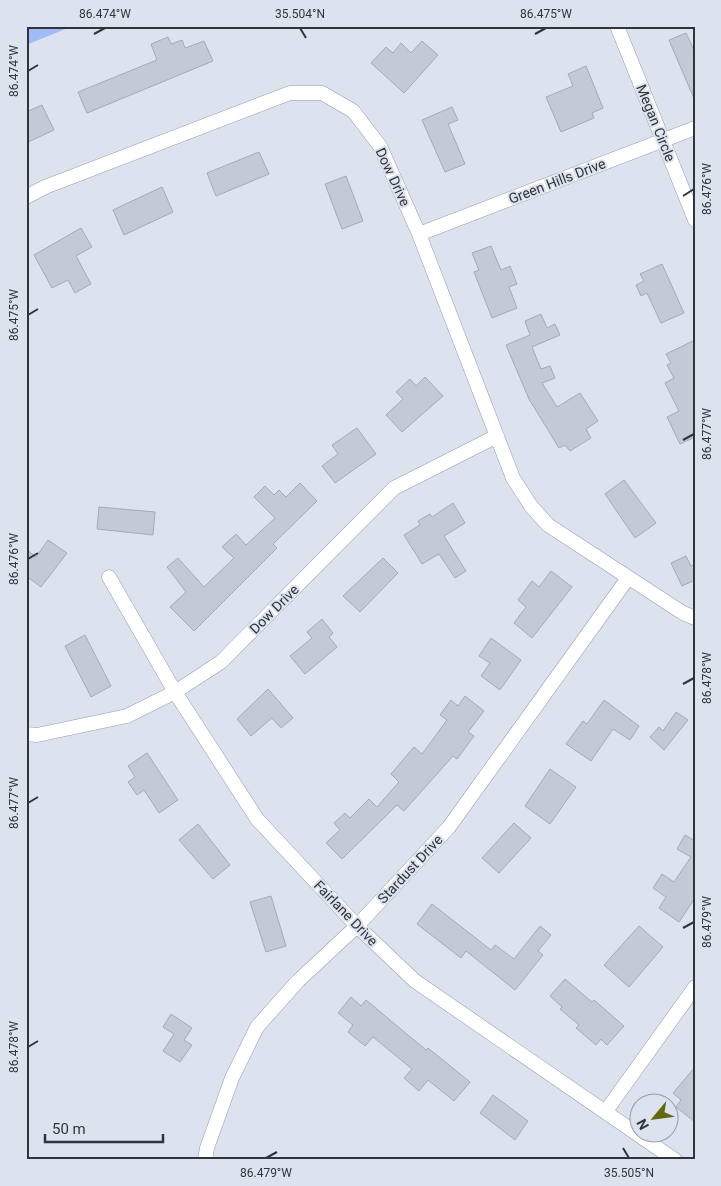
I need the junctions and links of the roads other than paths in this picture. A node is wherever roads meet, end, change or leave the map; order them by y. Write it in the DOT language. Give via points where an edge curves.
graph roads {
  1 [pos="618,26"];
  2 [pos="695,128"];
  3 [pos="663,140"];
  4 [pos="26,197"];
  5 [pos="695,220"];
  6 [pos="419,234"];
  7 [pos="497,436"];
  8 [pos="109,577"];
  9 [pos="628,578"];
  10 [pos="695,618"];
  11 [pos="175,692"];
  12 [pos="26,734"];
  13 [pos="357,926"];
  14 [pos="695,987"];
  15 [pos="606,1111"];
  16 [pos="206,1160"];
  17 [pos="675,1160"];
  1 -- 3 [label="street, Megan Circle"];
  2 -- 3 [label="street, Green Hills Drive"];
  3 -- 5 [label="street, Megan Circle"];
  3 -- 6 [label="street, Green Hills Drive"];
  4 -- 6 [label="street, Dow Drive" via="257,104 290,93 322,93 353,110 380,146"];
  6 -- 7 [label="street, Dow Drive"];
  7 -- 9 [label="street, Dow Drive" via="513,478 548,525"];
  7 -- 11 [label="street, Dow Drive" via="394,488 220,662"];
  8 -- 11 [label="street, Fairlane Drive"];
  9 -- 10 [label="street, Dow Drive" via="683,614"];
  9 -- 13 [label="street, Stardust Drive" via="449,827"];
  11 -- 12 [label="street, Dow Drive" via="127,716 37,735"];
  11 -- 13 [label="street, Fairlane Drive" via="257,819"];
  13 -- 15 [label="street, Fairlane Drive" via="415,981"];
  13 -- 16 [label="street, Stardust Drive" via="298,981 257,1027 232,1078 207,1148"];
  14 -- 15 [label="street"];
  15 -- 17 [label="street, Fairlane Drive"];
}
